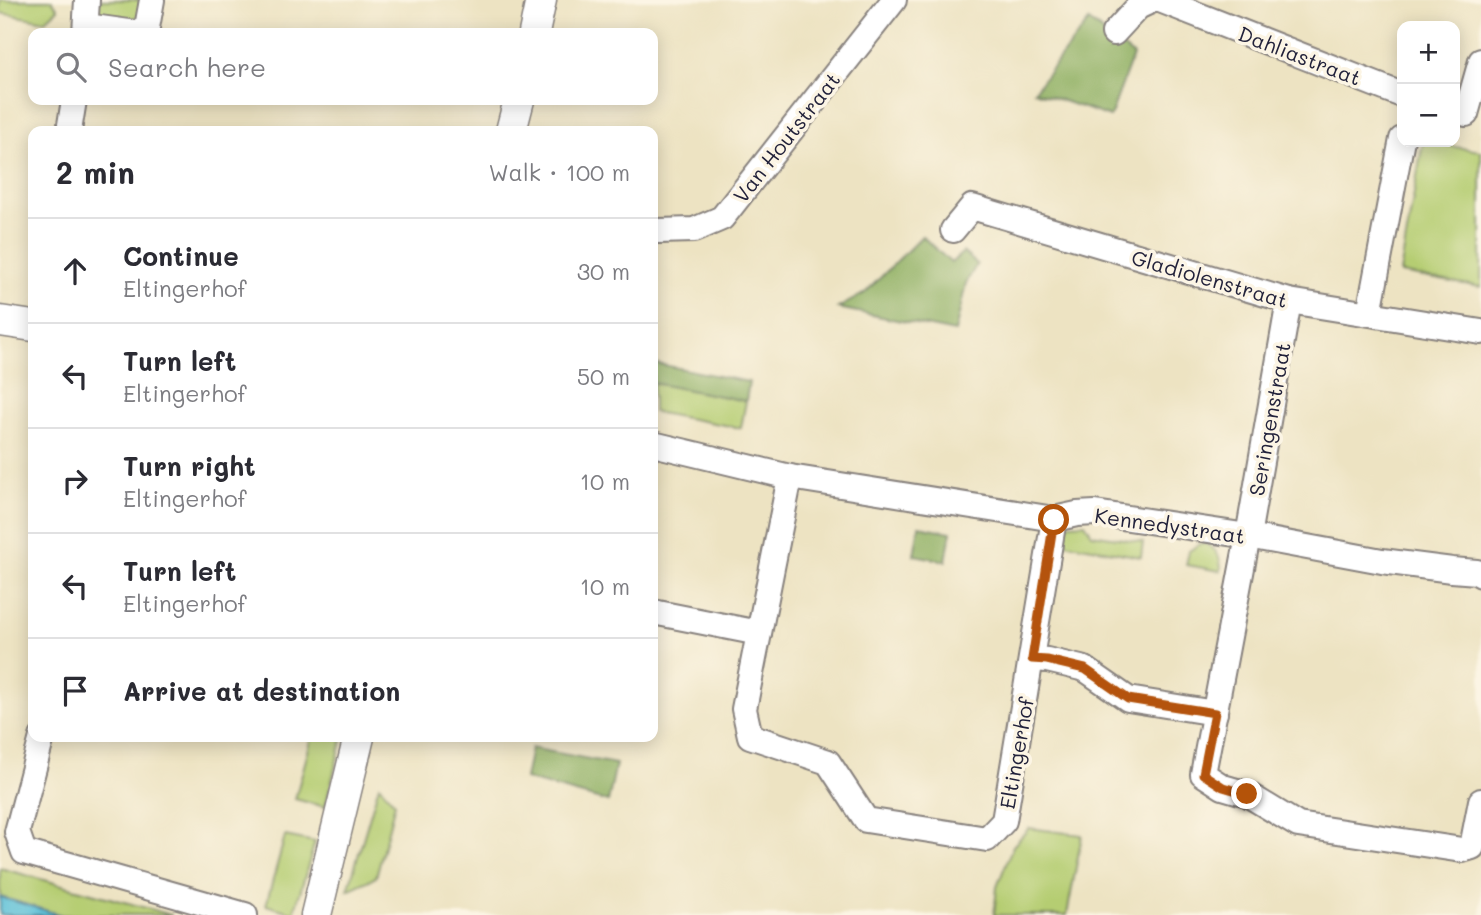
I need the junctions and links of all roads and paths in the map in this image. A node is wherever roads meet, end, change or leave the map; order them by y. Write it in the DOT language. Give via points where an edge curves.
graph roads {
  1 [pos="88,0"];
  2 [pos="152,0"];
  3 [pos="541,0"];
  4 [pos="894,0"];
  5 [pos="1153,0"];
  6 [pos="1160,0"];
  7 [pos="85,28"];
  8 [pos="147,28"];
  9 [pos="535,28"];
  10 [pos="1114,33"];
  11 [pos="1481,61"];
  12 [pos="1397,93"];
  13 [pos="73,105"];
  14 [pos="518,105"];
  15 [pos="1467,114"];
  16 [pos="70,126"];
  17 [pos="512,126"];
  18 [pos="1400,147"];
  19 [pos="953,230"];
  20 [pos="658,231"];
  21 [pos="1289,301"];
  22 [pos="1369,313"];
  23 [pos="0,321"];
  24 [pos="28,325"];
  25 [pos="1481,332"];
  26 [pos="658,444"];
  27 [pos="790,477"];
  28 [pos="1054,520"];
  29 [pos="1248,536"];
  30 [pos="1480,565"];
  31 [pos="658,613"];
  32 [pos="759,633"];
  33 [pos="1032,659"];
  34 [pos="1215,713"];
  35 [pos="41,742"];
  36 [pos="358,742"];
  37 [pos="1481,801"];
  38 [pos="245,915"];
  39 [pos="316,915"];
  1 -- 7 [label="street"];
  2 -- 8 [label="street"];
  3 -- 9 [label="street"];
  4 -- 20 [label="street, Van Houtstraat" via="722,218 694,230"];
  5 -- 10 [label="street" via="1138,7"];
  6 -- 12 [label="street, Dahliastraat"];
  11 -- 15 [label="street"];
  13 -- 16 [label="street"];
  14 -- 17 [label="street"];
  18 -- 22 [label="street"];
  19 -- 21 [label="street, Gladiolenstraat" via="972,208"];
  21 -- 22 [label="street, Gladiolenstraat"];
  21 -- 29 [label="street, Seringenstraat"];
  22 -- 25 [label="street, Gladiolenstraat"];
  23 -- 24 [label="street"];
  26 -- 27 [label="street, Kennedystraat"];
  27 -- 28 [label="street, Kennedystraat"];
  27 -- 32 [label="street, Eltingerhof"];
  28 -- 29 [label="street, Kennedystraat" via="1095,513"];
  28 -- 33 [label="street, Eltingerhof"];
  29 -- 30 [label="street, Kennedystraat" via="1452,570"];
  29 -- 34 [label="street"];
  31 -- 32 [label="street"];
  32 -- 33 [label="street, Eltingerhof" via="744,709 750,736 828,762 866,820 987,839 1004,821"];
  33 -- 34 [label="street" via="1085,669 1128,699"];
  34 -- 37 [label="street" via="1203,774 1298,825 1462,850 1472,847"];
  35 -- 38 [label="street" via="17,832 24,852"];
  36 -- 39 [label="street"];
}
